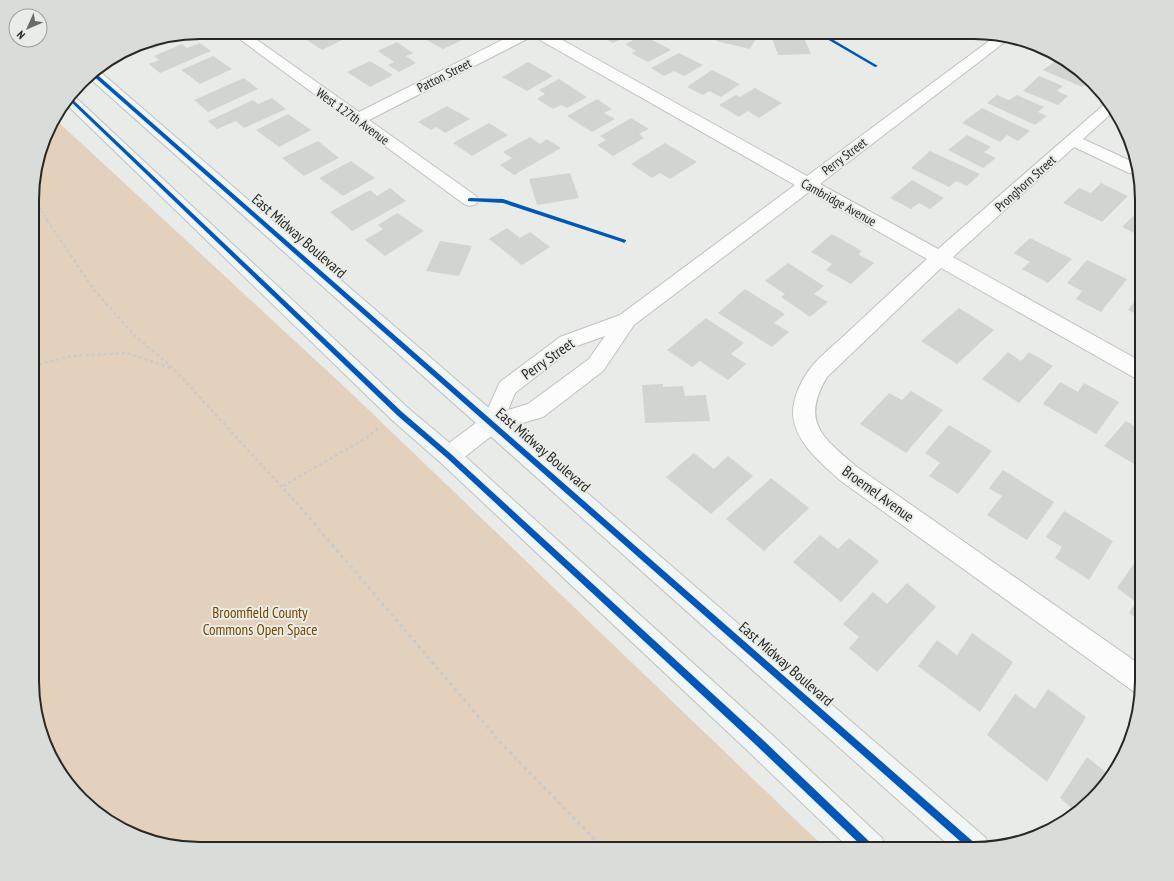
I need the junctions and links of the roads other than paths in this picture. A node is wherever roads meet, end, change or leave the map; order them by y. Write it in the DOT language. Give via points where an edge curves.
graph roads {
  1 [pos="251,39"];
  2 [pos="515,39"];
  3 [pos="549,39"];
  4 [pos="999,41"];
  5 [pos="97,76"];
  6 [pos="73,101"];
  7 [pos="1107,109"];
  8 [pos="358,118"];
  9 [pos="1072,140"];
  10 [pos="1132,168"];
  11 [pos="807,184"];
  12 [pos="470,200"];
  13 [pos="940,259"];
  14 [pos="626,320"];
  15 [pos="1135,368"];
  16 [pos="492,423"];
  17 [pos="449,456"];
  18 [pos="1135,677"];
  19 [pos="864,842"];
  20 [pos="967,842"];
  1 -- 8 [label="street, West 127th Avenue"];
  2 -- 8 [label="street, Patton Street"];
  3 -- 11 [label="street, Cambridge Avenue"];
  4 -- 11 [label="street, Perry Street"];
  5 -- 16 [label="main road, East Midway Boulevard"];
  6 -- 17 [label="main road" via="394,408"];
  7 -- 9 [label="street, Pronghorn Street"];
  8 -- 12 [label="street, West 127th Avenue"];
  9 -- 10 [label="street"];
  9 -- 13 [label="street, Pronghorn Street"];
  11 -- 13 [label="street, Cambridge Avenue"];
  11 -- 14 [label="street, Perry Street"];
  13 -- 15 [label="street, Cambridge Avenue"];
  13 -- 18 [label="street, Broemel Avenue" via="820,371 810,384 803,415 814,441 849,474"];
  14 -- 16 [label="street, Perry Street" via="596,365 535,411"];
  14 -- 16 [label="street, Perry Street" via="567,342 507,388"];
  16 -- 17 [label="street, Perry Street"];
  16 -- 20 [label="main road, East Midway Boulevard"];
  17 -- 19 [label="main road"];
}
